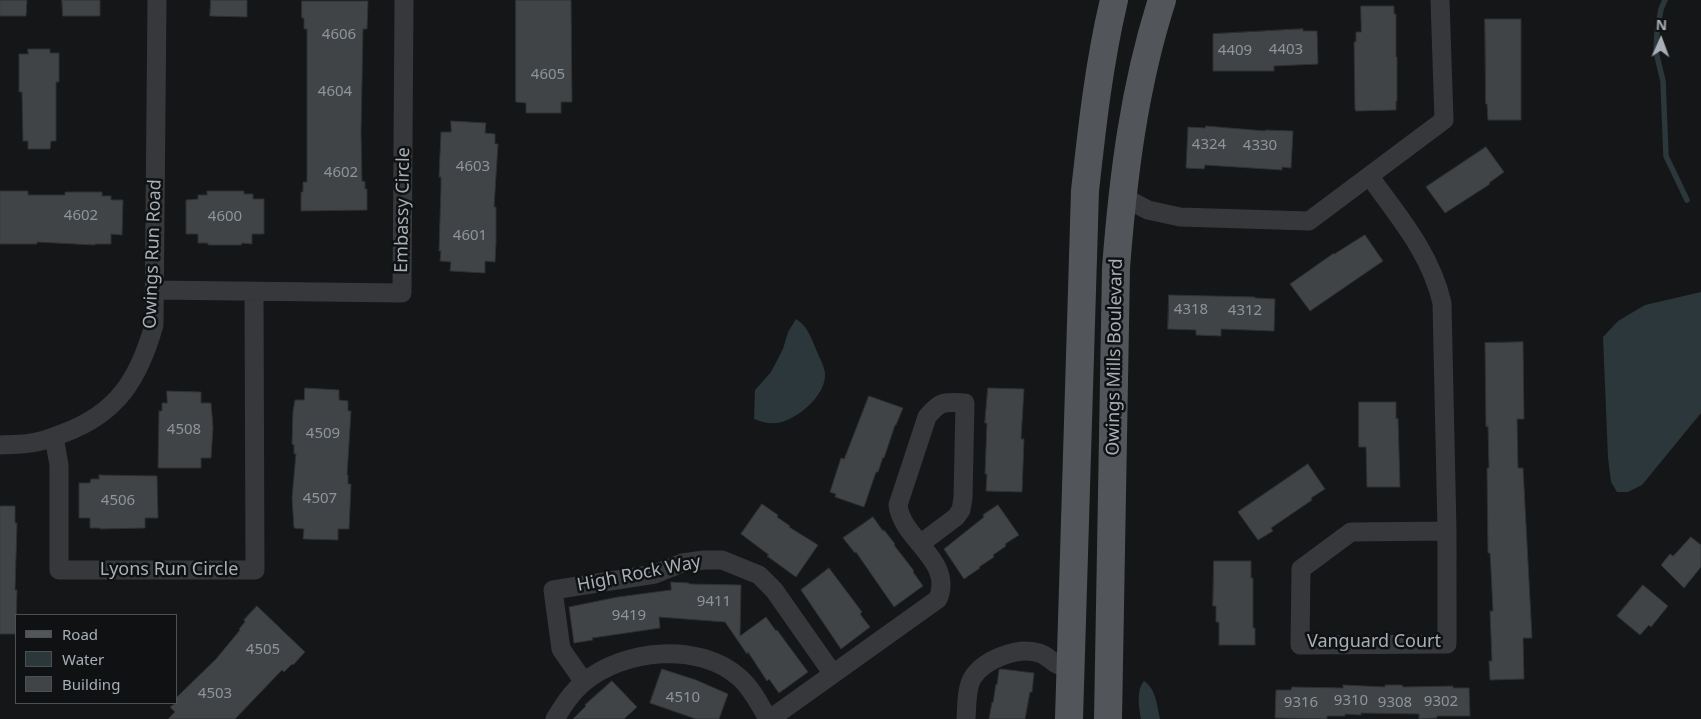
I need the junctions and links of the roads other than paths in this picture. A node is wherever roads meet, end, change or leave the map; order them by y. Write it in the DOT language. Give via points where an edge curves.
graph roads {
  1 [pos="157,0"];
  2 [pos="404,0"];
  3 [pos="1114,0"];
  4 [pos="1162,0"];
  5 [pos="1440,0"];
  6 [pos="1370,177"];
  7 [pos="1121,196"];
  8 [pos="154,290"];
  9 [pos="254,291"];
  10 [pos="54,437"];
  11 [pos="0,445"];
  12 [pos="1447,531"];
  13 [pos="920,544"];
  14 [pos="1070,669"];
  15 [pos="833,674"];
  16 [pos="584,682"];
  17 [pos="555,719"];
  18 [pos="769,719"];
  19 [pos="966,719"];
  20 [pos="1069,719"];
  21 [pos="1108,719"];
  1 -- 8 [label="street, Owings Run Road"];
  2 -- 9 [label="street, Embassy Circle" via="402,293"];
  3 -- 14 [label="main road, Owings Mills Boulevard" via="1092,124 1085,191"];
  4 -- 7 [label="main road, Owings Mills Boulevard" via="1148,47"];
  5 -- 6 [label="street" via="1444,120"];
  6 -- 7 [label="street" via="1310,221 1180,217 1148,210"];
  6 -- 12 [label="street, Vanguard Court" via="1415,239 1438,283 1443,324"];
  7 -- 21 [label="main road, Owings Mills Boulevard" via="1116,268"];
  8 -- 9 [label="street, Embassy Circle"];
  8 -- 10 [label="street, Owings Run Road" via="154,325 146,352 119,399 78,428"];
  9 -- 10 [label="street, Lyons Run Circle" via="255,570 59,570 59,466"];
  10 -- 11 [label="street, Owings Run Road" via="33,443"];
  12 -- 12 [label="street, Vanguard Court" via="1448,644 1300,645 1301,569 1351,532"];
  13 -- 13 [label="street" via="899,513 900,496 928,417 936,406 947,402 965,403 964,498 961,510"];
  13 -- 15 [label="street" via="937,566 942,579 938,599"];
  14 -- 19 [label="street" via="1039,652 1012,652 999,657 972,678"];
  14 -- 20 [label="main road, Owings Mills Boulevard"];
  15 -- 16 [label="street, High Rock Way" via="774,590 759,574 722,560 704,560 682,563 655,574 553,590 561,649"];
  15 -- 18 [label="street"];
  16 -- 17 [label="street"];
  16 -- 18 [label="street" via="606,668 649,655 671,653 702,658 740,678"];
}
